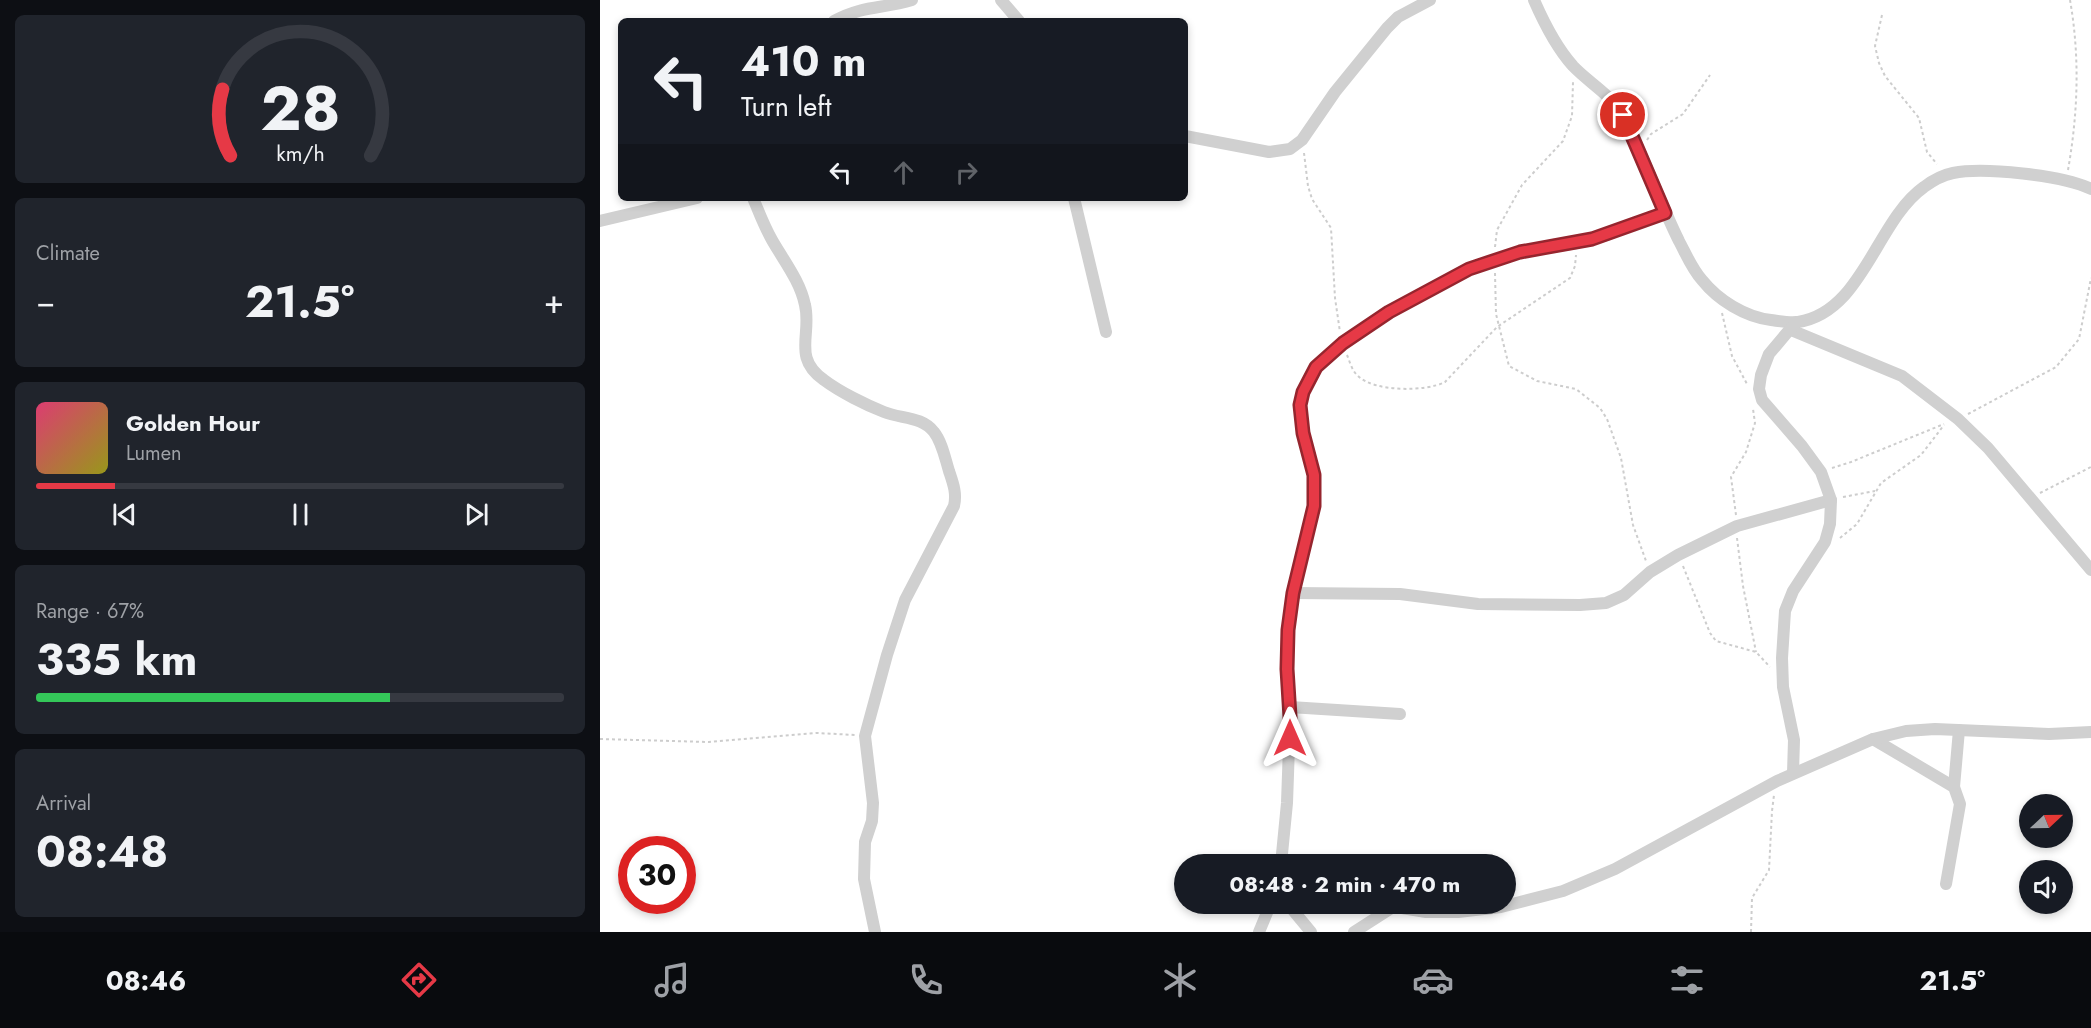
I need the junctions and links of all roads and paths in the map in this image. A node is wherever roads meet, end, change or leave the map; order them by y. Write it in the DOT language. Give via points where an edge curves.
graph roads {
  1 [pos="912,0"];
  2 [pos="1001,0"];
  3 [pos="1430,0"];
  4 [pos="1534,0"];
  5 [pos="2070,0"];
  6 [pos="1882,15"];
  7 [pos="841,18"];
  8 [pos="1016,18"];
  9 [pos="1578,70"];
  10 [pos="1710,75"];
  11 [pos="1188,137"];
  12 [pos="1302,140"];
  13 [pos="1641,156"];
  14 [pos="1952,173"];
  15 [pos="2066,179"];
  16 [pos="2091,189"];
  17 [pos="684,201"];
  18 [pos="754,201"];
  19 [pos="1075,201"];
  20 [pos="1665,213"];
  21 [pos="600,221"];
  22 [pos="1577,243"];
  23 [pos="1495,259"];
  24 [pos="2091,278"];
  25 [pos="1719,298"];
  26 [pos="1793,326"];
  27 [pos="1497,327"];
  28 [pos="1106,332"];
  29 [pos="1343,343"];
  30 [pos="1749,388"];
  31 [pos="1752,406"];
  32 [pos="1958,419"];
  33 [pos="1945,424"];
  34 [pos="2091,467"];
  35 [pos="1821,472"];
  36 [pos="1875,491"];
  37 [pos="2031,498"];
  38 [pos="1830,500"];
  39 [pos="1737,526"];
  40 [pos="1826,542"];
  41 [pos="1678,555"];
  42 [pos="2091,570"];
  43 [pos="1650,572"];
  44 [pos="1293,593"];
  45 [pos="1756,652"];
  46 [pos="1783,687"];
  47 [pos="1290,707"];
  48 [pos="1400,714"];
  49 [pos="1959,730"];
  50 [pos="2091,732"];
  51 [pos="865,736"];
  52 [pos="600,740"];
  53 [pos="1873,740"];
  54 [pos="1793,773"];
  55 [pos="1777,781"];
  56 [pos="1954,787"];
  57 [pos="1282,854"];
  58 [pos="1946,884"];
  59 [pos="1516,903"];
  60 [pos="1266,914"];
  61 [pos="1296,914"];
  62 [pos="1382,914"];
  63 [pos="874,932"];
  64 [pos="1259,932"];
  65 [pos="1311,932"];
  66 [pos="1353,932"];
  67 [pos="1750,932"];
  1 -- 7 [label="street" via="864,8"];
  2 -- 8 [label="street"];
  3 -- 12 [label="street" via="1398,17 1387,28"];
  4 -- 9 [label="street" via="1560,49"];
  5 -- 15 [label="path" via="2078,80"];
  6 -- 14 [label="path" via="1875,46 1879,63 1919,118 1927,152 1940,168"];
  9 -- 13 [label="street" via="1616,104"];
  9 -- 23 [label="path" via="1573,83 1572,116 1563,141 1522,185 1497,230"];
  10 -- 13 [label="path" via="1683,114 1652,134"];
  11 -- 12 [label="street" via="1269,152 1290,149"];
  12 -- 29 [label="path" via="1312,199 1331,228 1335,298"];
  13 -- 20 [label="street"];
  14 -- 15 [label="street"];
  14 -- 26 [label="street" via="1915,194 1841,299 1827,311"];
  15 -- 16 [label="street"];
  17 -- 21 [label="street"];
  18 -- 51 [label="street" via="802,295 807,318 804,347 812,370 824,381 877,409 930,427 944,453 955,491 954,506 905,600"];
  19 -- 28 [label="street"];
  20 -- 22 [label="street"];
  20 -- 25 [label="street" via="1701,279"];
  22 -- 23 [label="street"];
  22 -- 27 [label="path" via="1570,278"];
  23 -- 27 [label="path"];
  23 -- 29 [label="street" via="1403,304"];
  24 -- 32 [label="path" via="2079,339 2056,367"];
  25 -- 26 [label="street" via="1745,312"];
  25 -- 30 [label="path" via="1732,357"];
  26 -- 32 [label="street" via="1902,376"];
  26 -- 35 [label="street" via="1769,354 1759,388 1762,400"];
  27 -- 29 [label="path" via="1436,387 1371,385 1358,376"];
  27 -- 43 [label="path" via="1509,366 1537,381 1576,389 1600,408 1607,419 1621,458 1633,525"];
  29 -- 44 [label="street" via="1316,367 1300,405 1314,475 1314,506"];
  31 -- 39 [label="path" via="1755,423 1746,452 1731,477"];
  32 -- 33 [label="path"];
  32 -- 37 [label="street"];
  33 -- 35 [label="path"];
  33 -- 36 [label="path" via="1920,455"];
  34 -- 37 [label="path"];
  35 -- 38 [label="street"];
  36 -- 38 [label="path"];
  36 -- 40 [label="path" via="1857,524 1839,538"];
  37 -- 42 [label="street"];
  38 -- 39 [label="street"];
  38 -- 40 [label="street"];
  39 -- 41 [label="street"];
  39 -- 45 [label="path" via="1743,586"];
  40 -- 46 [label="street" via="1793,591 1785,612"];
  41 -- 43 [label="street"];
  41 -- 45 [label="path" via="1710,633 1716,640"];
  43 -- 44 [label="street" via="1624,595 1606,603 1580,605 1478,604 1400,594"];
  44 -- 47 [label="street" via="1288,630"];
  45 -- 46 [label="path"];
  46 -- 54 [label="street" via="1794,740"];
  47 -- 48 [label="street"];
  47 -- 57 [label="street"];
  49 -- 50 [label="street"];
  49 -- 53 [label="street" via="1906,731"];
  49 -- 56 [label="street"];
  51 -- 52 [label="path" via="817,733 709,742"];
  51 -- 63 [label="street" via="873,803 865,842 864,879"];
  53 -- 54 [label="street"];
  53 -- 56 [label="street"];
  54 -- 55 [label="street"];
  55 -- 59 [label="street" via="1615,869 1563,891"];
  55 -- 67 [label="path" via="1769,870 1752,898"];
  56 -- 58 [label="street" via="1960,804"];
  60 -- 64 [label="street"];
  61 -- 65 [label="street"];
  62 -- 66 [label="street"];
}
